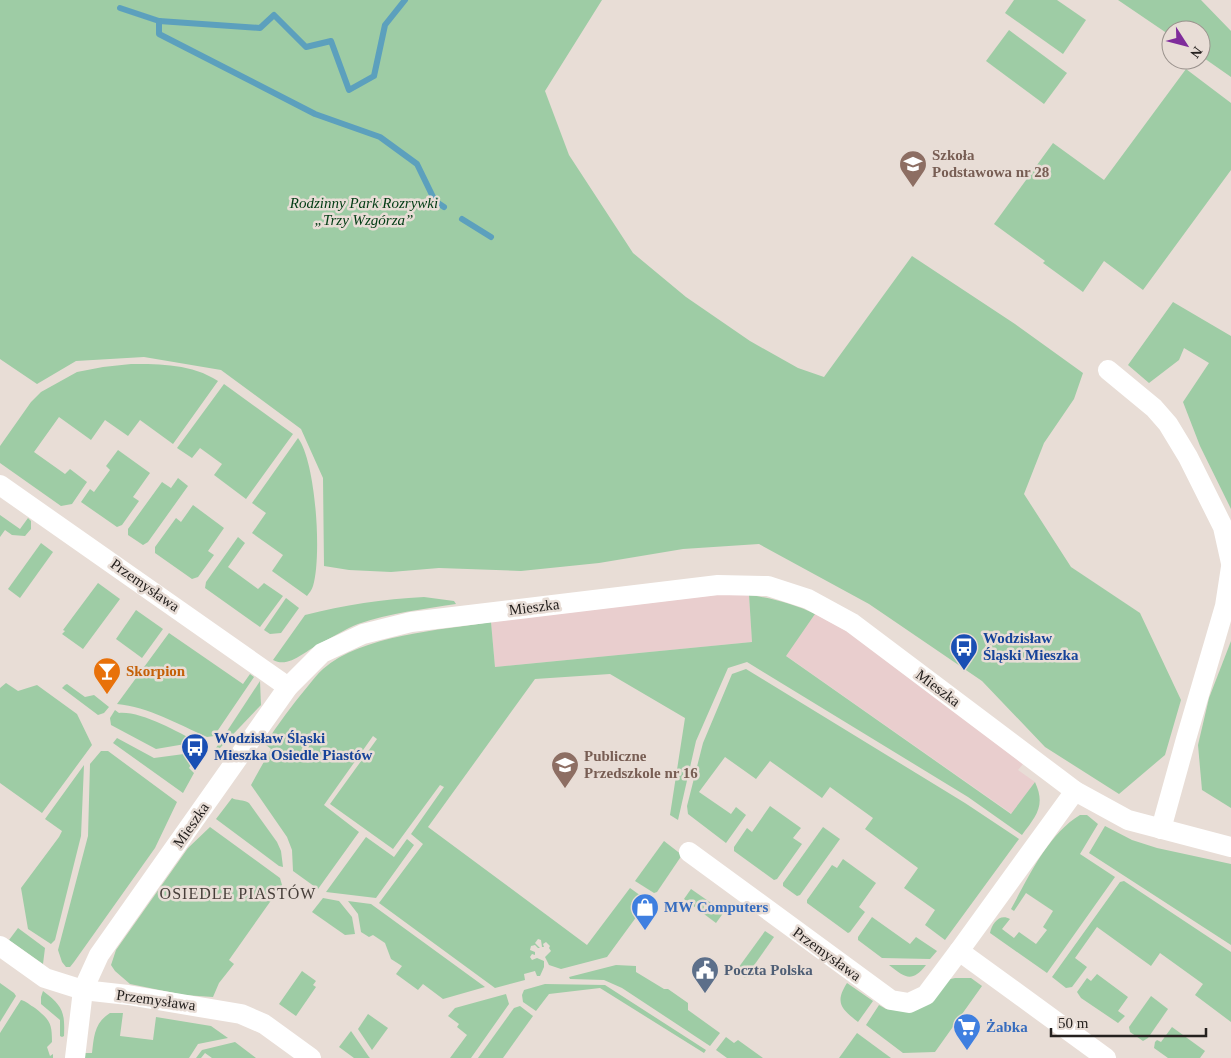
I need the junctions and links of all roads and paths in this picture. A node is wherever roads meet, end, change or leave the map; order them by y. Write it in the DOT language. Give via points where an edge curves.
graph roads {
  1 [pos="1108,370"];
  2 [pos="0,485"];
  3 [pos="1231,565"];
  4 [pos="288,687"];
  5 [pos="1075,791"];
  6 [pos="1161,829"];
  7 [pos="1231,847"];
  8 [pos="689,852"];
  9 [pos="0,946"];
  10 [pos="959,951"];
  11 [pos="83,990"];
  12 [pos="75,1058"];
  13 [pos="311,1058"];
  14 [pos="1106,1058"];
  1 -- 3 [label="street" via="1154,408 1168,424 1223,527"];
  2 -- 4 [label="street, Przemysława"];
  3 -- 6 [label="street" via="1225,606"];
  4 -- 5 [label="street, Mieszka" via="322,654 363,634 411,622 718,585 768,586 808,599 852,623"];
  4 -- 11 [label="street, Mieszka" via="99,955"];
  5 -- 6 [label="street, Mieszka" via="1128,820"];
  5 -- 10 [label="street, Przemysława"];
  6 -- 7 [label="street, Mieszka"];
  8 -- 10 [label="street, Przemysława" via="891,1000 909,1003 926,995"];
  9 -- 11 [label="street, Przemysława" via="45,978"];
  10 -- 14 [label="street"];
  11 -- 12 [label="street, Mieszka"];
  11 -- 13 [label="street, Przemysława" via="241,1014 264,1024"];
}
